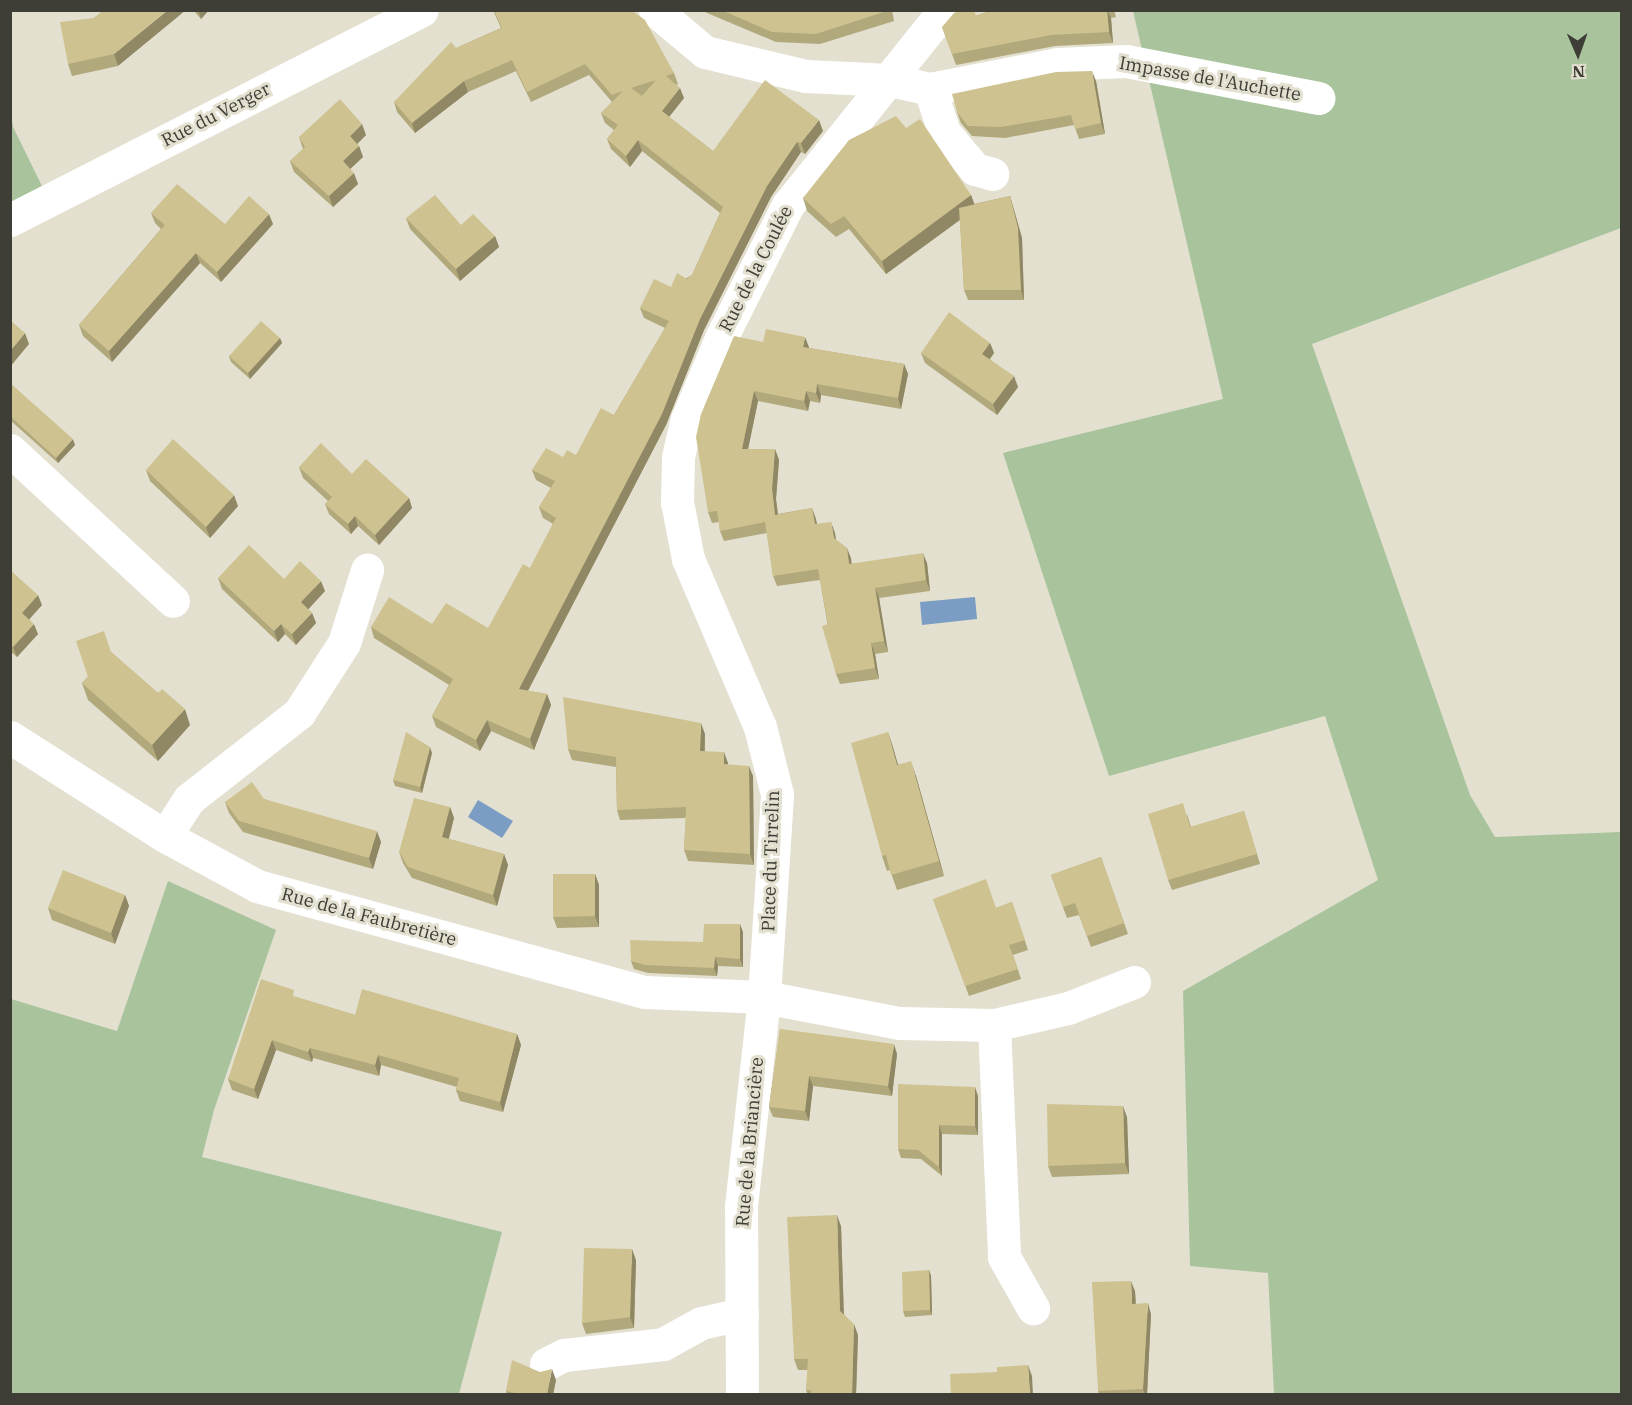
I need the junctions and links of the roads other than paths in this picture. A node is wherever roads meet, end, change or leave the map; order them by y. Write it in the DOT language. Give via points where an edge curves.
graph roads {
  1 [pos="422,10"];
  2 [pos="655,10"];
  3 [pos="944,10"];
  4 [pos="890,80"];
  5 [pos="930,89"];
  6 [pos="1318,98"];
  7 [pos="992,174"];
  8 [pos="10,220"];
  9 [pos="10,450"];
  10 [pos="368,570"];
  11 [pos="173,601"];
  12 [pos="760,727"];
  13 [pos="10,737"];
  14 [pos="165,836"];
  15 [pos="1134,982"];
  16 [pos="764,998"];
  17 [pos="994,1025"];
  18 [pos="1034,1308"];
  19 [pos="742,1314"];
  20 [pos="546,1364"];
  21 [pos="742,1395"];
  1 -- 8 [label="street, Rue du Verger"];
  2 -- 4 [label="street" via="705,52 806,76"];
  3 -- 4 [label="street, Rue de la Coulée"];
  4 -- 5 [label="street, Impasse de l'Auchette"];
  4 -- 12 [label="street, Rue de la Coulée" via="788,205 721,338 687,419 678,457 677,502 688,559"];
  5 -- 6 [label="street, Impasse de l'Auchette" via="1058,64 1126,61"];
  5 -- 7 [label="street" via="944,132 975,169"];
  9 -- 11 [label="street"];
  10 -- 14 [label="street" via="344,643 298,713 189,799"];
  12 -- 16 [label="street, Place du Tirrelin" via="777,794"];
  13 -- 14 [label="street, Rue de la Faubretière"];
  14 -- 16 [label="street, Rue de la Faubretière" via="257,886 645,992"];
  15 -- 17 [label="street, Rue de la Faubretière" via="1068,1008"];
  16 -- 17 [label="street, Rue de la Faubretière" via="899,1023"];
  16 -- 19 [label="street, Rue de la Briancière" via="741,1206"];
  17 -- 18 [label="street" via="1004,1257"];
  19 -- 20 [label="street" via="701,1323 663,1344 564,1355"];
  19 -- 21 [label="street, Rue de la Briancière"];
}
